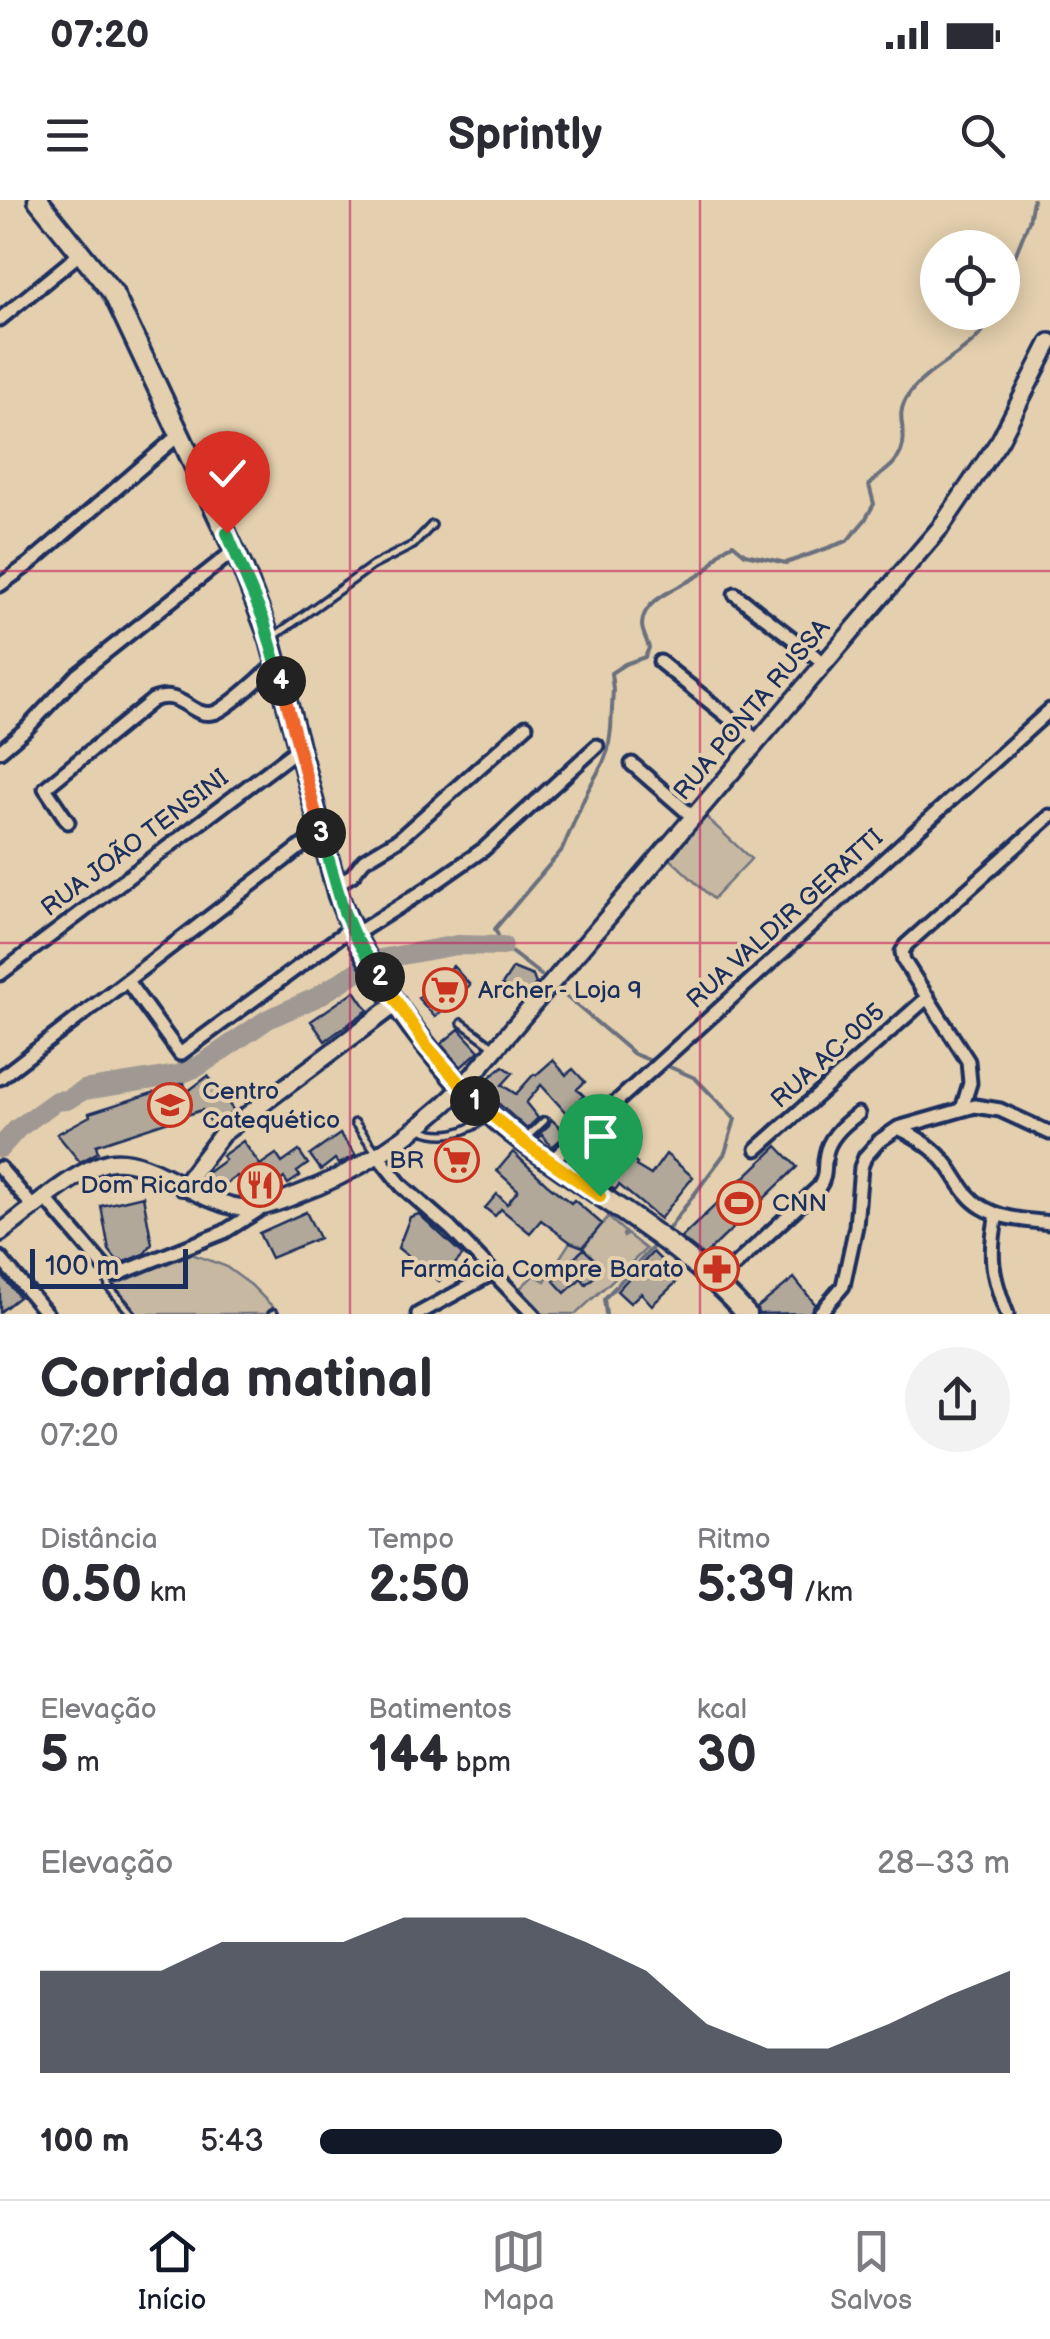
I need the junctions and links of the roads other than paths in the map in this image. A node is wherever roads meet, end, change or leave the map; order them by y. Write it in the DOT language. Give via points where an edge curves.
graph roads {
  1 [pos="38,200"];
  2 [pos="82,252"];
  3 [pos="0,320"];
  4 [pos="1050,342"];
  5 [pos="181,434"];
  6 [pos="432,526"];
  7 [pos="235,550"];
  8 [pos="29,564"];
  9 [pos="0,574"];
  10 [pos="0,585"];
  11 [pos="735,594"];
  12 [pos="270,640"];
  13 [pos="660,662"];
  14 [pos="276,663"];
  15 [pos="824,663"];
  16 [pos="1050,710"];
  17 [pos="526,726"];
  18 [pos="758,741"];
  19 [pos="596,746"];
  20 [pos="299,748"];
  21 [pos="0,751"];
  22 [pos="632,764"];
  23 [pos="1050,816"];
  24 [pos="694,818"];
  25 [pos="68,822"];
  26 [pos="320,832"];
  27 [pos="335,886"];
  28 [pos="352,932"];
  29 [pos="0,974"];
  30 [pos="126,981"];
  31 [pos="928,997"];
  32 [pos="397,1004"];
  33 [pos="462,1022"];
  34 [pos="496,1048"];
  35 [pos="0,1078"];
  36 [pos="462,1088"];
  37 [pos="962,1109"];
  38 [pos="858,1114"];
  39 [pos="490,1115"];
  40 [pos="544,1121"];
  41 [pos="354,1122"];
  42 [pos="418,1128"];
  43 [pos="898,1128"];
  44 [pos="1050,1133"];
  45 [pos="523,1141"];
  46 [pos="757,1148"];
  47 [pos="378,1156"];
  48 [pos="550,1161"];
  49 [pos="0,1168"];
  50 [pos="182,1187"];
  51 [pos="40,1204"];
  52 [pos="267,1205"];
  53 [pos="997,1215"];
  54 [pos="1050,1223"];
  55 [pos="0,1233"];
  56 [pos="0,1258"];
  57 [pos="105,1268"];
  58 [pos="493,1273"];
  59 [pos="717,1282"];
  60 [pos="46,1314"];
  61 [pos="132,1314"];
  62 [pos="418,1314"];
  63 [pos="533,1314"];
  64 [pos="746,1314"];
  65 [pos="819,1314"];
  66 [pos="1007,1314"];
  1 -- 2 [label="main road"];
  2 -- 3 [label="street"];
  2 -- 5 [label="main road" via="120,306"];
  4 -- 15 [label="street, RUA PONTA RUSSA" via="1000,440 940,528"];
  5 -- 7 [label="main road"];
  5 -- 8 [label="street"];
  6 -- 12 [label="lane"];
  7 -- 12 [label="main road"];
  7 -- 21 [label="street" via="77,675"];
  8 -- 9 [label="street"];
  8 -- 10 [label="street"];
  11 -- 15 [label="street"];
  12 -- 14 [label="main road"];
  13 -- 18 [label="street"];
  14 -- 20 [label="main road"];
  14 -- 25 [label="street" via="213,713 166,695 153,700 45,788"];
  15 -- 18 [label="street, RUA PONTA RUSSA"];
  16 -- 48 [label="street, RUA VALDIR GERATTI"];
  17 -- 27 [label="street" via="399,839"];
  18 -- 24 [label="street, RUA PONTA RUSSA"];
  19 -- 28 [label="street" via="484,849"];
  20 -- 26 [label="main road"];
  20 -- 29 [label="street, RUA JOÃO TENSINI"];
  22 -- 24 [label="street"];
  23 -- 31 [label="street" via="906,945 904,960"];
  24 -- 34 [label="street, RUA PONTA RUSSA"];
  26 -- 27 [label="main road"];
  26 -- 30 [label="street"];
  27 -- 28 [label="main road"];
  28 -- 30 [label="street" via="180,1054"];
  28 -- 32 [label="main road"];
  30 -- 35 [label="street"];
  31 -- 37 [label="street" via="968,1061"];
  31 -- 46 [label="street, RUA AC-005"];
  32 -- 36 [label="main road"];
  32 -- 50 [label="street" via="222,1134"];
  33 -- 34 [label="lane"];
  34 -- 36 [label="street, RUA PONTA RUSSA"];
  36 -- 39 [label="main road"];
  36 -- 42 [label="street, RUA PONTA RUSSA"];
  37 -- 43 [label="street"];
  37 -- 44 [label="street" via="1000,1110"];
  38 -- 59 [label="street" via="831,1140 819,1188"];
  39 -- 42 [label="lane" via="472,1129 435,1136"];
  39 -- 45 [label="main road"];
  40 -- 45 [label="lane"];
  41 -- 47 [label="lane"];
  42 -- 47 [label="street, RUA PONTA RUSSA"];
  43 -- 53 [label="street" via="933,1149 968,1196"];
  43 -- 65 [label="street" via="865,1156 843,1286"];
  45 -- 48 [label="main road"];
  47 -- 52 [label="street, RUA PONTA RUSSA"];
  47 -- 58 [label="street"];
  48 -- 59 [label="main road"];
  49 -- 51 [label="street"];
  50 -- 51 [label="street" via="166,1170 122,1157"];
  50 -- 52 [label="street" via="232,1206"];
  51 -- 55 [label="street"];
  51 -- 57 [label="street"];
  52 -- 57 [label="street" via="224,1232 149,1263 116,1275"];
  53 -- 54 [label="street"];
  53 -- 66 [label="street" via="991,1256"];
  56 -- 60 [label="street"];
  57 -- 61 [label="lane" via="109,1287"];
  58 -- 62 [label="street"];
  58 -- 63 [label="street"];
  59 -- 64 [label="main road"];
}
